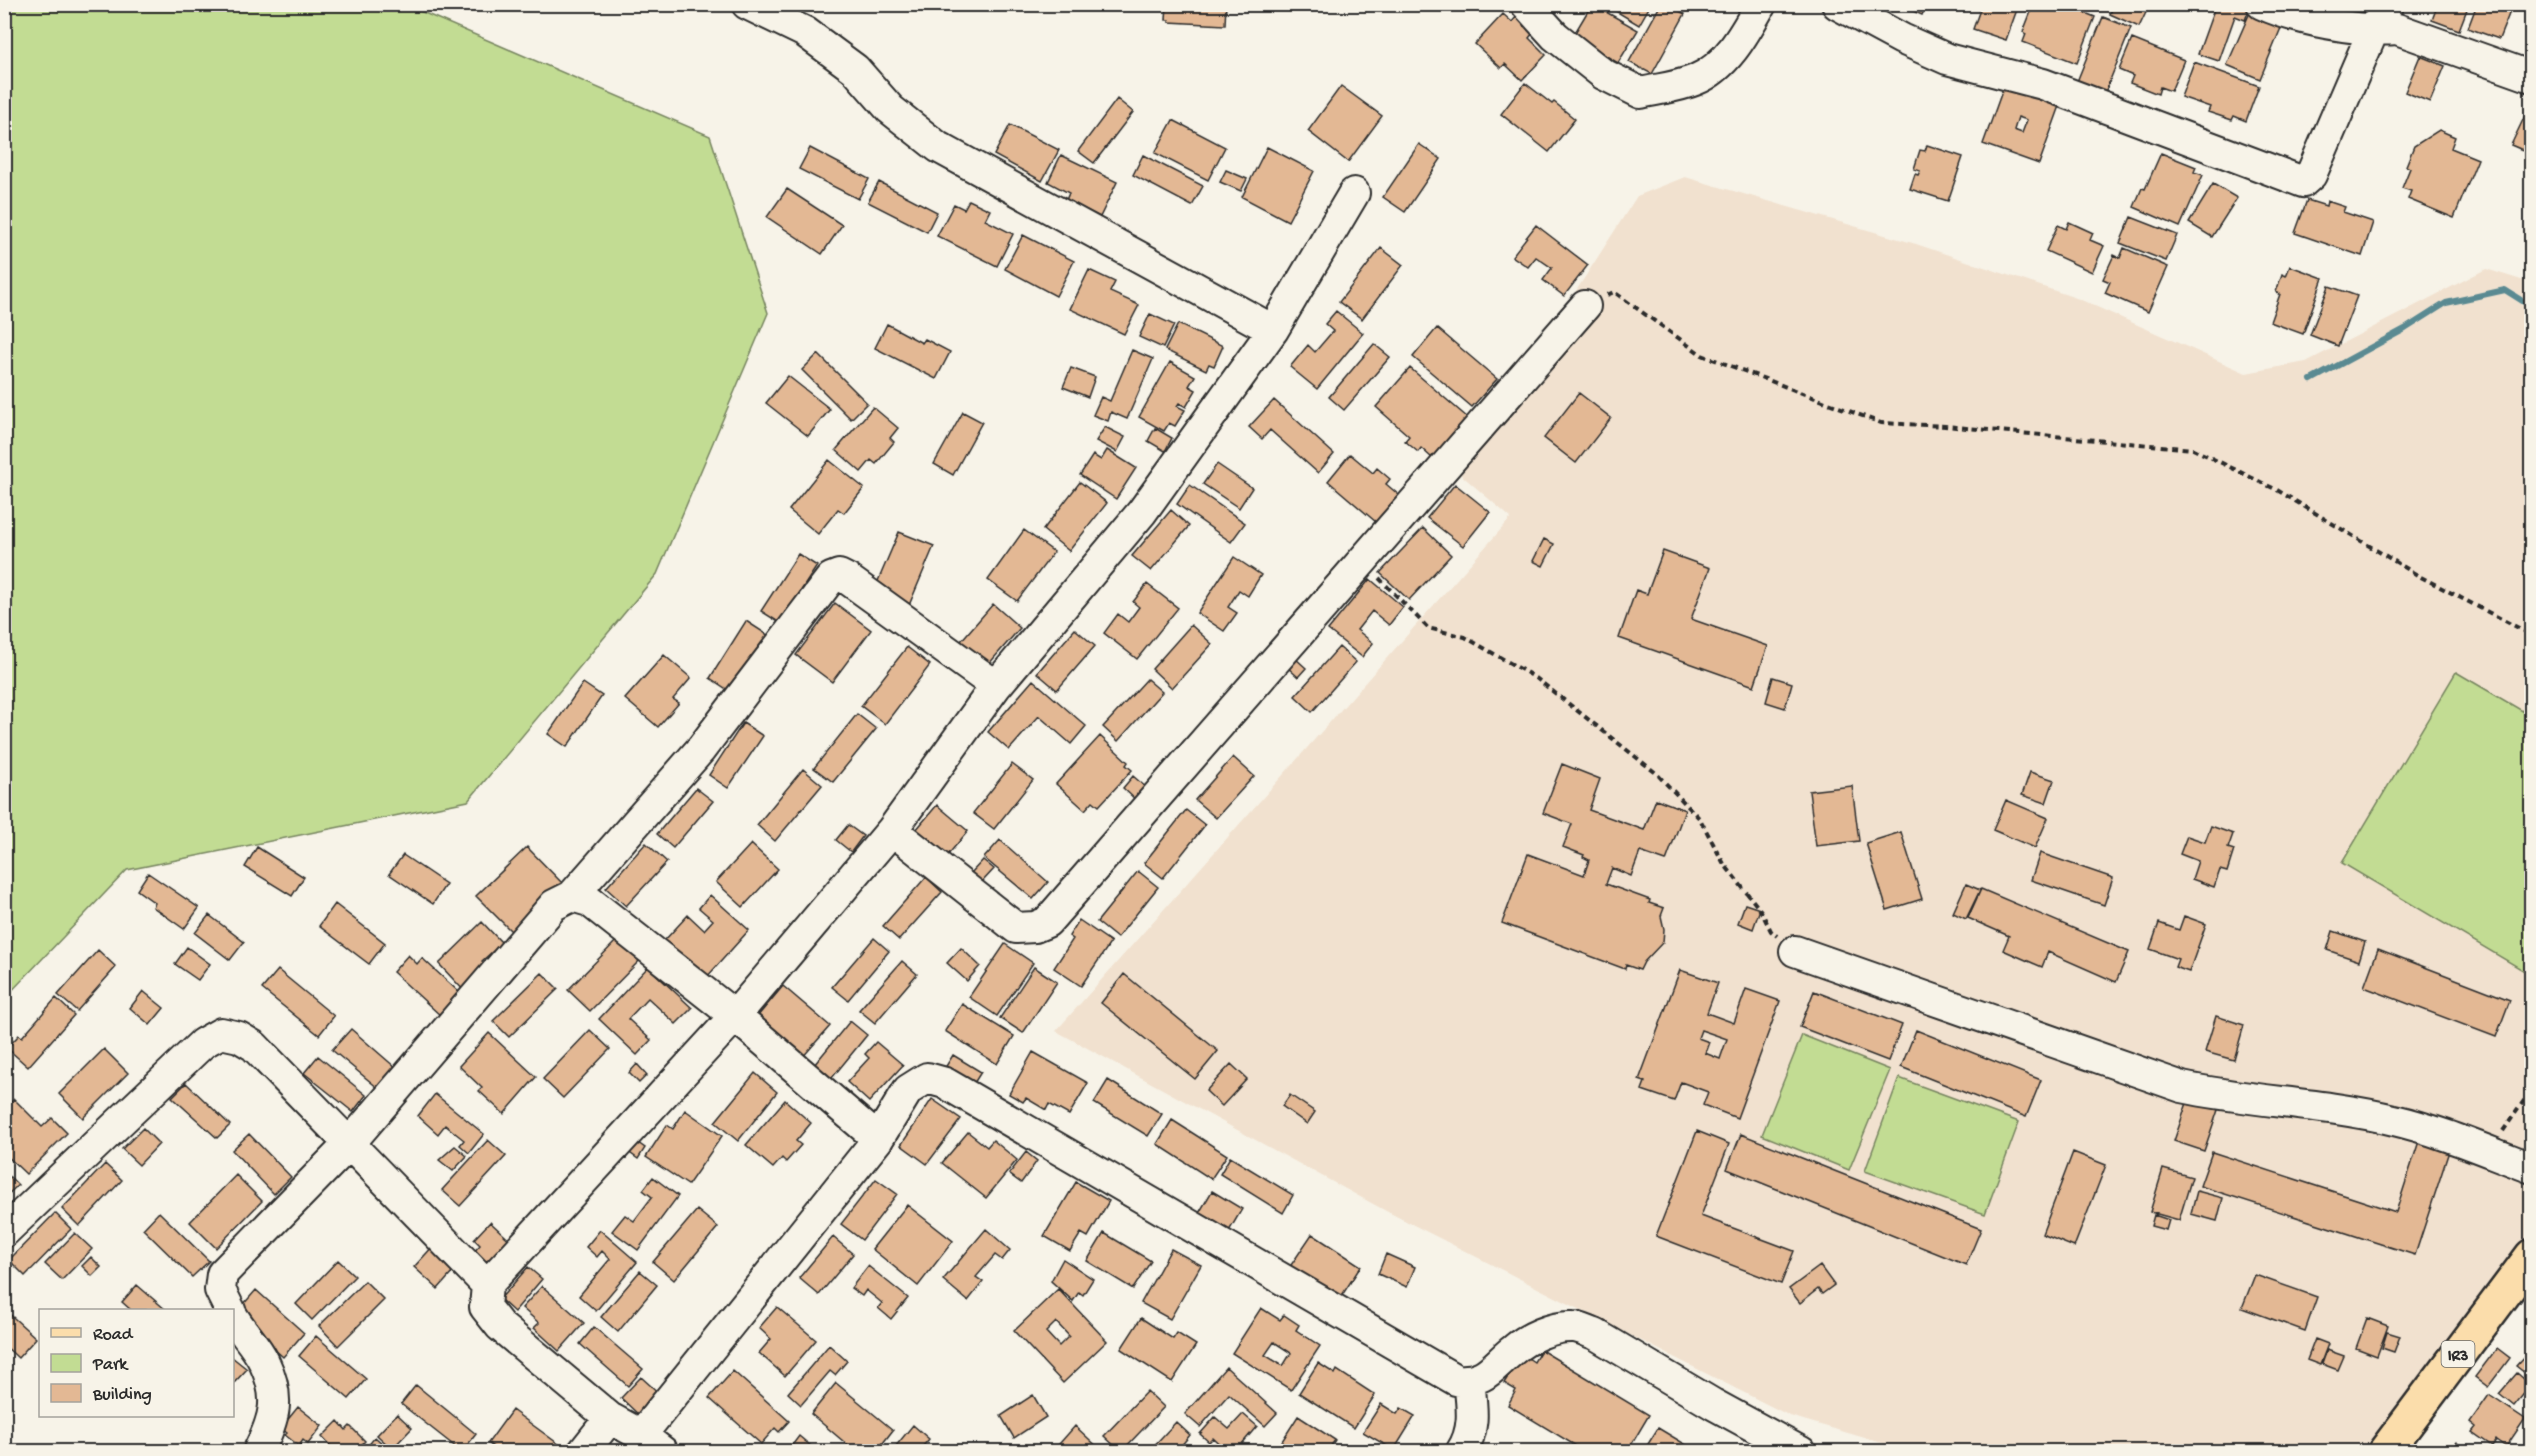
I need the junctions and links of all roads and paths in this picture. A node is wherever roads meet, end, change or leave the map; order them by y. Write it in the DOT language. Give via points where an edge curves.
graph roads {
  1 [pos="747,4"];
  2 [pos="1526,4"];
  3 [pos="1761,4"];
  4 [pos="1837,4"];
  5 [pos="2262,4"];
  6 [pos="2388,4"];
  7 [pos="2373,31"];
  8 [pos="2532,77"];
  9 [pos="1354,193"];
  10 [pos="1584,306"];
  11 [pos="1273,330"];
  12 [pos="1361,562"];
  13 [pos="2532,635"];
  14 [pos="996,686"];
  15 [pos="892,830"];
  16 [pos="572,896"];
  17 [pos="1795,951"];
  18 [pos="735,1016"];
  19 [pos="2532,1089"];
  20 [pos="878,1139"];
  21 [pos="349,1144"];
  22 [pos="2489,1152"];
  23 [pos="2532,1168"];
  24 [pos="4,1232"];
  25 [pos="2532,1256"];
  26 [pos="487,1285"];
  27 [pos="229,1309"];
  28 [pos="234,1318"];
  29 [pos="1469,1381"];
  30 [pos="610,1418"];
  31 [pos="652,1443"];
  32 [pos="2392,1449"];
  33 [pos="258,1452"];
  34 [pos="583,1452"];
  35 [pos="1461,1452"];
  36 [pos="1800,1452"];
  1 -- 11 [label="street" via="805,32 855,69 890,109 938,147"];
  2 -- 3 [label="street" via="1556,36 1603,74 1641,93 1695,81 1711,71 1732,51"];
  4 -- 7 [label="street" via="1947,59 2043,84 2298,182 2311,175"];
  5 -- 7 [label="street" via="2283,14"];
  6 -- 7 [label="street"];
  7 -- 8 [label="street" via="2397,28"];
  9 -- 11 [label="street"];
  10 -- 12 [label="street"];
  10 -- 13 [label="path" via="1614,292 1702,355 1881,423 2193,449 2277,490 2420,576"];
  11 -- 14 [label="street" via="1142,512"];
  12 -- 15 [label="street" via="1047,922 1016,928"];
  12 -- 17 [label="path" via="1428,628 1465,638 1536,678 1656,773 1700,819 1724,864 1761,911 1770,931"];
  14 -- 15 [label="street"];
  14 -- 16 [label="street" via="849,580 839,575 831,578 700,749"];
  15 -- 18 [label="street"];
  16 -- 18 [label="street" via="590,901"];
  16 -- 21 [label="street" via="554,905"];
  17 -- 22 [label="street" via="2182,1087 2393,1119"];
  18 -- 20 [label="street"];
  18 -- 26 [label="street"];
  19 -- 22 [label="path"];
  20 -- 29 [label="street" via="908,1090 927,1078 945,1083 1456,1380"];
  20 -- 31 [label="street"];
  21 -- 24 [label="street" via="254,1046 221,1033 203,1043"];
  21 -- 26 [label="street"];
  21 -- 27 [label="street" via="222,1274 220,1290"];
  22 -- 23 [label="street"];
  25 -- 32 [label="main road, IR3"];
  26 -- 30 [label="street" via="485,1307 500,1326"];
  28 -- 33 [label="street" via="264,1362 276,1397 270,1428"];
  29 -- 35 [label="street" via="1473,1413 1470,1438"];
  29 -- 36 [label="street" via="1481,1378 1514,1349 1538,1335 1575,1327 1595,1334"];
  30 -- 31 [label="street"];
  30 -- 34 [label="street"];
}
